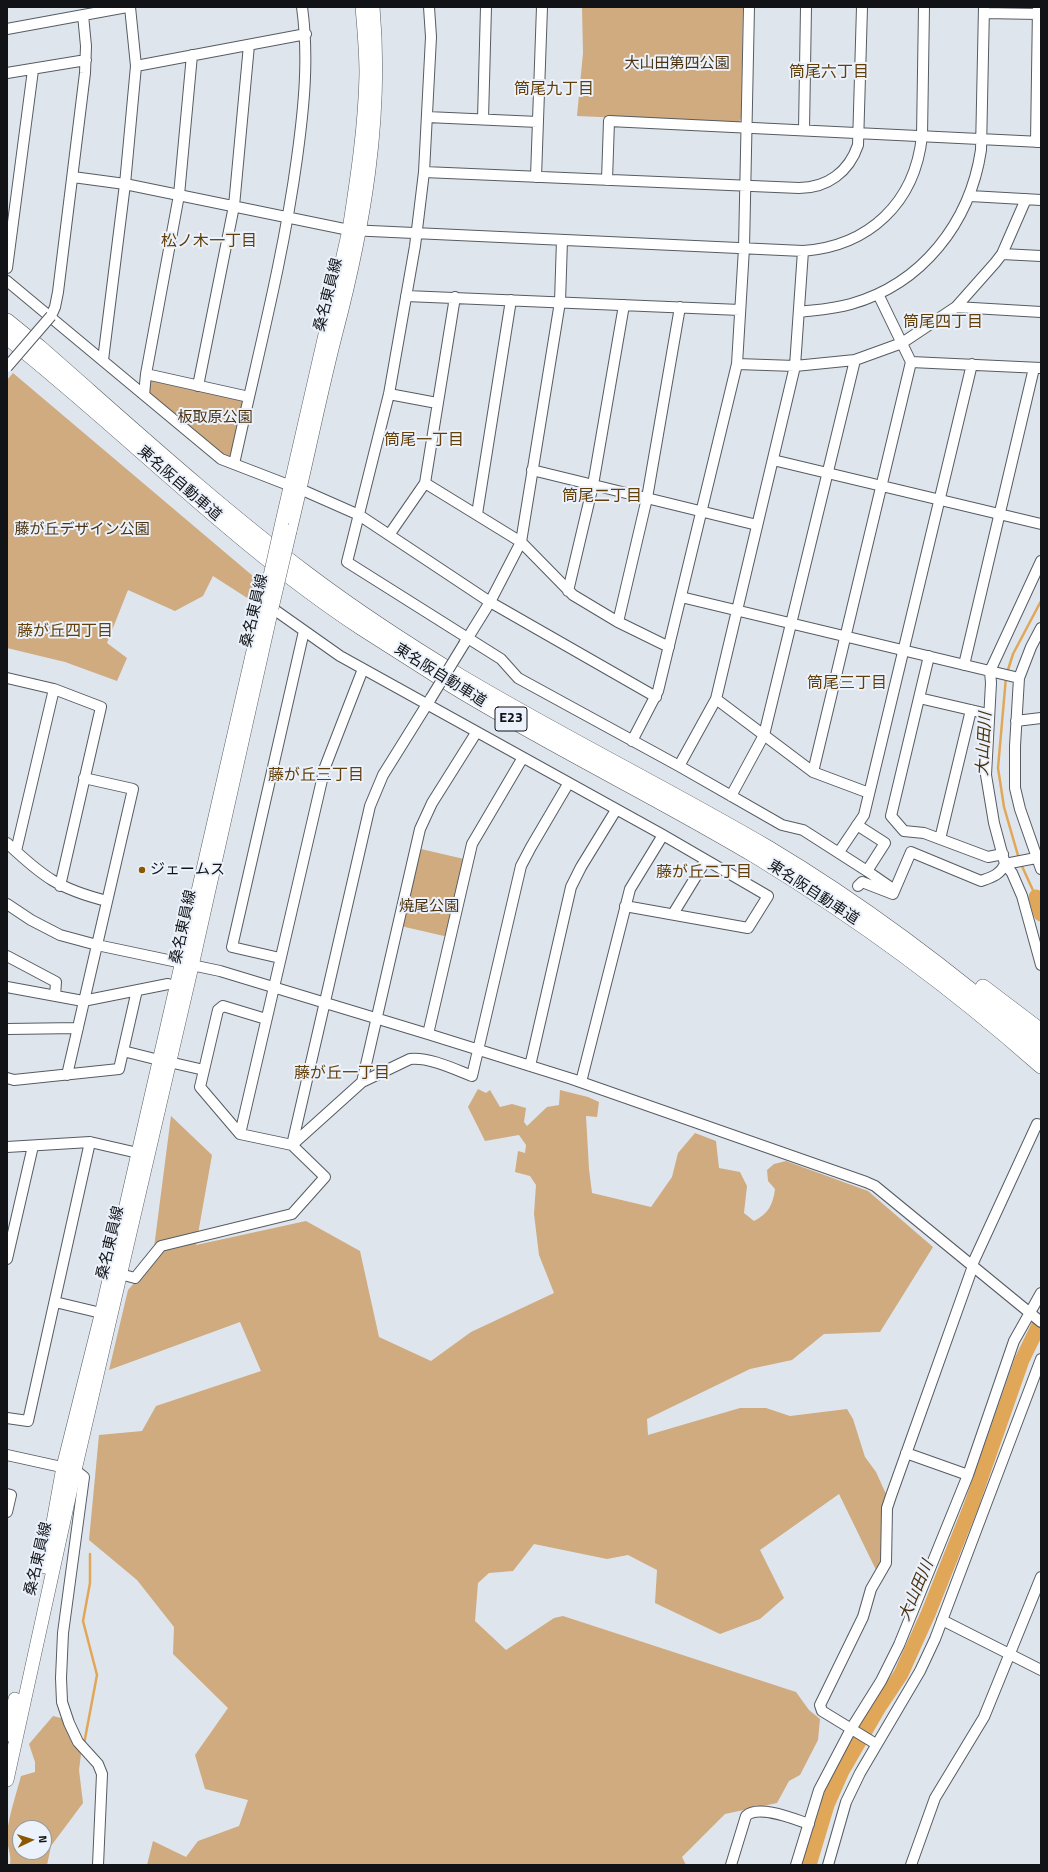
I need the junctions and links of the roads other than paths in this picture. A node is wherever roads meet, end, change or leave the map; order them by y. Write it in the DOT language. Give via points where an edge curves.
graph roads {
  1 [pos="129,7"];
  2 [pos="302,7"];
  3 [pos="362,7"];
  4 [pos="373,7"];
  5 [pos="429,7"];
  6 [pos="486,7"];
  7 [pos="542,7"];
  8 [pos="749,7"];
  9 [pos="806,7"];
  10 [pos="862,7"];
  11 [pos="924,7"];
  12 [pos="984,10"];
  13 [pos="1038,10"];
  14 [pos="83,15"];
  15 [pos="7,28"];
  16 [pos="306,34"];
  17 [pos="249,44"];
  18 [pos="192,55"];
  19 [pos="86,60"];
  20 [pos="136,66"];
  21 [pos="33,70"];
  22 [pos="7,73"];
  23 [pos="426,117"];
  24 [pos="483,119"];
  25 [pos="538,122"];
  26 [pos="747,127"];
  27 [pos="804,130"];
  28 [pos="860,133"];
  29 [pos="922,136"];
  30 [pos="982,139"];
  31 [pos="1038,142"];
  32 [pos="424,172"];
  33 [pos="73,177"];
  34 [pos="536,178"];
  35 [pos="607,180"];
  36 [pos="124,184"];
  37 [pos="745,186"];
  38 [pos="179,195"];
  39 [pos="970,196"];
  40 [pos="1026,199"];
  41 [pos="1041,200"];
  42 [pos="234,206"];
  43 [pos="289,217"];
  44 [pos="355,230"];
  45 [pos="417,233"];
  46 [pos="562,240"];
  47 [pos="744,248"];
  48 [pos="803,251"];
  49 [pos="1002,254"];
  50 [pos="1041,256"];
  51 [pos="7,268"];
  52 [pos="7,281"];
  53 [pos="878,294"];
  54 [pos="406,296"];
  55 [pos="455,297"];
  56 [pos="511,300"];
  57 [pos="560,302"];
  58 [pos="624,305"];
  59 [pos="680,307"];
  60 [pos="956,307"];
  61 [pos="740,310"];
  62 [pos="799,312"];
  63 [pos="1041,312"];
  64 [pos="51,316"];
  65 [pos="7,321"];
  66 [pos="7,337"];
  67 [pos="902,343"];
  68 [pos="103,360"];
  69 [pos="855,360"];
  70 [pos="911,362"];
  71 [pos="736,364"];
  72 [pos="972,364"];
  73 [pos="795,366"];
  74 [pos="7,367"];
  75 [pos="1038,368"];
  76 [pos="146,374"];
  77 [pos="198,386"];
  78 [pos="389,394"];
  79 [pos="144,395"];
  80 [pos="248,397"];
  81 [pos="437,403"];
  82 [pos="773,460"];
  83 [pos="234,464"];
  84 [pos="532,470"];
  85 [pos="827,473"];
  86 [pos="425,483"];
  87 [pos="593,485"];
  88 [pos="881,486"];
  89 [pos="295,487"];
  90 [pos="647,498"];
  91 [pos="940,500"];
  92 [pos="701,511"];
  93 [pos="359,514"];
  94 [pos="477,514"];
  95 [pos="999,514"];
  96 [pos="1041,524"];
  97 [pos="757,525"];
  98 [pos="389,535"];
  99 [pos="521,542"];
  100 [pos="1041,561"];
  101 [pos="568,591"];
  102 [pos="681,597"];
  103 [pos="490,602"];
  104 [pos="268,606"];
  105 [pos="737,610"];
  106 [pos="618,622"];
  107 [pos="792,623"];
  108 [pos="1041,628"];
  109 [pos="304,631"];
  110 [pos="846,636"];
  111 [pos="465,641"];
  112 [pos="669,647"];
  113 [pos="903,650"];
  114 [pos="929,656"];
  115 [pos="964,665"];
  116 [pos="364,669"];
  117 [pos="993,672"];
  118 [pos="7,678"];
  119 [pos="1019,678"];
  120 [pos="54,689"];
  121 [pos="656,697"];
  122 [pos="919,698"];
  123 [pos="716,699"];
  124 [pos="429,701"];
  125 [pos="971,710"];
  126 [pos="988,714"];
  127 [pos="1041,718"];
  128 [pos="1016,721"];
  129 [pos="476,733"];
  130 [pos="764,735"];
  131 [pos="632,741"];
  132 [pos="522,759"];
  133 [pos="679,766"];
  134 [pos="814,772"];
  135 [pos="84,778"];
  136 [pos="568,784"];
  137 [pos="869,792"];
  138 [pos="731,796"];
  139 [pos="616,810"];
  140 [pos="857,825"];
  141 [pos="663,835"];
  142 [pos="940,839"];
  143 [pos="7,843"];
  144 [pos="16,851"];
  145 [pos="840,852"];
  146 [pos="1036,858"];
  147 [pos="1004,859"];
  148 [pos="706,860"];
  149 [pos="1041,868"];
  150 [pos="866,871"];
  151 [pos="60,886"];
  152 [pos="858,886"];
  153 [pos="894,890"];
  154 [pos="107,902"];
  155 [pos="7,904"];
  156 [pos="626,906"];
  157 [pos="673,914"];
  158 [pos="97,945"];
  159 [pos="7,956"];
  160 [pos="929,957"];
  161 [pos="280,958"];
  162 [pos="187,965"];
  163 [pos="1041,965"];
  164 [pos="168,984"];
  165 [pos="7,987"];
  166 [pos="273,987"];
  167 [pos="137,990"];
  168 [pos="55,996"];
  169 [pos="83,1001"];
  170 [pos="324,1002"];
  171 [pos="376,1018"];
  172 [pos="266,1019"];
  173 [pos="78,1028"];
  174 [pos="7,1029"];
  175 [pos="1041,1031"];
  176 [pos="428,1034"];
  177 [pos="1041,1049"];
  178 [pos="478,1050"];
  179 [pos="123,1052"];
  180 [pos="164,1061"];
  181 [pos="530,1066"];
  182 [pos="1041,1066"];
  183 [pos="204,1070"];
  184 [pos="67,1075"];
  185 [pos="7,1078"];
  186 [pos="362,1082"];
  187 [pos="581,1082"];
  188 [pos="1041,1125"];
  189 [pos="240,1134"];
  190 [pos="90,1142"];
  191 [pos="292,1145"];
  192 [pos="33,1146"];
  193 [pos="7,1147"];
  194 [pos="138,1154"];
  195 [pos="7,1259"];
  196 [pos="972,1266"];
  197 [pos="120,1274"];
  198 [pos="1041,1293"];
  199 [pos="55,1302"];
  200 [pos="102,1314"];
  201 [pos="1031,1314"];
  202 [pos="1041,1322"];
  203 [pos="1041,1359"];
  204 [pos="7,1418"];
  205 [pos="906,1454"];
  206 [pos="7,1455"];
  207 [pos="69,1469"];
  208 [pos="968,1475"];
  209 [pos="7,1494"];
  210 [pos="7,1512"];
  211 [pos="1041,1577"];
  212 [pos="942,1620"];
  213 [pos="1010,1654"];
  214 [pos="1041,1670"];
  215 [pos="851,1729"];
  216 [pos="7,1733"];
  217 [pos="876,1744"];
  218 [pos="7,1780"];
  219 [pos="808,1824"];
  220 [pos="98,1865"];
  221 [pos="731,1865"];
  222 [pos="796,1865"];
  223 [pos="828,1865"];
  224 [pos="911,1865"];
  1 -- 14 [label="street"];
  1 -- 20 [label="street"];
  2 -- 16 [label="street"];
  3 -- 44 [label="main road, 桑名東員線" via="366,73"];
  4 -- 44 [label="main road, 桑名東員線" via="376,55 374,135"];
  5 -- 23 [label="street" via="431,37"];
  6 -- 24 [label="street"];
  7 -- 25 [label="street"];
  8 -- 26 [label="street"];
  9 -- 27 [label="street"];
  10 -- 28 [label="street"];
  11 -- 29 [label="street"];
  12 -- 13 [label="street"];
  12 -- 30 [label="street"];
  13 -- 31 [label="street"];
  14 -- 15 [label="street"];
  14 -- 19 [label="street"];
  16 -- 17 [label="street"];
  16 -- 43 [label="street" via="305,99"];
  17 -- 18 [label="street"];
  17 -- 42 [label="street"];
  18 -- 20 [label="street"];
  18 -- 38 [label="street"];
  19 -- 21 [label="street"];
  19 -- 33 [label="street"];
  20 -- 36 [label="street"];
  21 -- 22 [label="street"];
  21 -- 51 [label="street"];
  23 -- 24 [label="street"];
  23 -- 32 [label="street"];
  24 -- 25 [label="street"];
  25 -- 34 [label="street"];
  26 -- 27 [label="street"];
  26 -- 35 [label="street" via="609,121"];
  26 -- 37 [label="street"];
  27 -- 28 [label="street"];
  28 -- 29 [label="street"];
  28 -- 37 [label="street" via="855,154 849,164 835,178 822,185 808,188"];
  29 -- 30 [label="street"];
  29 -- 48 [label="street" via="913,173 904,192 889,212 872,227 850,240 828,248"];
  30 -- 31 [label="street"];
  30 -- 39 [label="street" via="978,170"];
  32 -- 34 [label="street"];
  32 -- 45 [label="street"];
  33 -- 36 [label="street"];
  33 -- 64 [label="street" via="58,292"];
  34 -- 35 [label="street"];
  35 -- 37 [label="street"];
  36 -- 38 [label="street"];
  36 -- 68 [label="street"];
  37 -- 47 [label="street"];
  38 -- 42 [label="street"];
  38 -- 76 [label="street"];
  39 -- 40 [label="street"];
  39 -- 53 [label="street" via="950,233 926,262 906,278"];
  40 -- 41 [label="street"];
  40 -- 49 [label="street"];
  42 -- 43 [label="street"];
  42 -- 77 [label="street"];
  43 -- 44 [label="street"];
  43 -- 80 [label="street"];
  44 -- 45 [label="street"];
  44 -- 89 [label="main road, 桑名東員線"];
  45 -- 46 [label="street"];
  45 -- 54 [label="street"];
  46 -- 47 [label="street"];
  46 -- 57 [label="street"];
  47 -- 48 [label="street"];
  47 -- 61 [label="street"];
  48 -- 62 [label="street"];
  49 -- 50 [label="street"];
  49 -- 60 [label="street"];
  52 -- 64 [label="street"];
  53 -- 62 [label="street" via="843,306"];
  53 -- 67 [label="street"];
  54 -- 55 [label="street"];
  54 -- 78 [label="street"];
  55 -- 56 [label="street"];
  55 -- 81 [label="street"];
  56 -- 57 [label="street"];
  56 -- 94 [label="street"];
  57 -- 58 [label="street"];
  57 -- 84 [label="street"];
  58 -- 59 [label="street"];
  58 -- 87 [label="street"];
  59 -- 61 [label="street"];
  59 -- 90 [label="street"];
  60 -- 63 [label="street"];
  60 -- 67 [label="street"];
  61 -- 71 [label="street"];
  62 -- 73 [label="street"];
  64 -- 68 [label="street"];
  64 -- 74 [label="street, bridge"];
  65 -- 160 [label="highway, 東名阪自動車道 / E23" via="238,519 365,616 461,677 770,849 851,901"];
  66 -- 182 [label="highway, 東名阪自動車道 / E23" via="232,530 359,626 454,686 762,860 845,913 886,940 971,1006"];
  67 -- 69 [label="street"];
  67 -- 70 [label="street"];
  68 -- 79 [label="street"];
  69 -- 73 [label="street"];
  69 -- 85 [label="street"];
  70 -- 72 [label="street"];
  70 -- 88 [label="street"];
  71 -- 73 [label="street"];
  71 -- 92 [label="street"];
  72 -- 75 [label="street"];
  72 -- 91 [label="street"];
  73 -- 82 [label="street"];
  75 -- 95 [label="street"];
  76 -- 77 [label="street"];
  76 -- 79 [label="street"];
  77 -- 80 [label="street"];
  78 -- 81 [label="street"];
  78 -- 93 [label="street"];
  79 -- 83 [label="street" via="221,459"];
  80 -- 83 [label="street"];
  81 -- 86 [label="street"];
  82 -- 85 [label="street"];
  82 -- 97 [label="street"];
  83 -- 89 [label="street"];
  84 -- 87 [label="street"];
  84 -- 99 [label="street"];
  85 -- 88 [label="street"];
  85 -- 107 [label="street"];
  86 -- 94 [label="street"];
  86 -- 98 [label="street"];
  87 -- 90 [label="street"];
  87 -- 101 [label="street"];
  88 -- 91 [label="street"];
  88 -- 110 [label="street"];
  89 -- 93 [label="street"];
  89 -- 104 [label="main road, 桑名東員線, bridge"];
  90 -- 92 [label="street"];
  90 -- 106 [label="street"];
  91 -- 95 [label="street"];
  91 -- 113 [label="street"];
  92 -- 97 [label="street"];
  92 -- 102 [label="street"];
  93 -- 98 [label="street"];
  93 -- 111 [label="street" via="347,562"];
  94 -- 99 [label="street"];
  95 -- 96 [label="street"];
  95 -- 115 [label="street"];
  97 -- 105 [label="street"];
  98 -- 103 [label="street"];
  99 -- 101 [label="street"];
  99 -- 103 [label="street"];
  100 -- 117 [label="street"];
  101 -- 106 [label="street"];
  102 -- 105 [label="street"];
  102 -- 112 [label="street"];
  103 -- 111 [label="street"];
  103 -- 121 [label="street"];
  104 -- 109 [label="street"];
  104 -- 162 [label="main road, 桑名東員線"];
  104 -- 162 [label="main road, 桑名東員線" via="212,872"];
  105 -- 107 [label="street"];
  105 -- 123 [label="street"];
  106 -- 112 [label="street"];
  107 -- 110 [label="street"];
  107 -- 130 [label="street"];
  108 -- 119 [label="street"];
  109 -- 116 [label="street"];
  109 -- 161 [label="street" via="232,947"];
  110 -- 113 [label="street"];
  110 -- 134 [label="street"];
  111 -- 124 [label="street, bridge"];
  111 -- 131 [label="street" via="501,659 518,678"];
  112 -- 121 [label="street"];
  113 -- 114 [label="street"];
  113 -- 137 [label="street"];
  114 -- 115 [label="street"];
  114 -- 122 [label="street"];
  115 -- 117 [label="street"];
  116 -- 124 [label="street"];
  116 -- 161 [label="street" via="325,767"];
  117 -- 119 [label="street"];
  117 -- 126 [label="street"];
  118 -- 120 [label="street"];
  119 -- 128 [label="street"];
  120 -- 135 [label="street" via="101,707"];
  120 -- 144 [label="street"];
  121 -- 131 [label="street"];
  122 -- 125 [label="street"];
  122 -- 142 [label="street" via="891,816 904,831 924,833"];
  123 -- 130 [label="street"];
  123 -- 133 [label="street"];
  124 -- 129 [label="street"];
  124 -- 170 [label="street" via="383,776 370,806"];
  125 -- 126 [label="street"];
  125 -- 142 [label="street"];
  126 -- 147 [label="street" via="986,776 994,823"];
  127 -- 128 [label="street"];
  128 -- 146 [label="street" via="1015,788"];
  129 -- 132 [label="street"];
  129 -- 171 [label="street" via="432,803 420,829"];
  130 -- 134 [label="street"];
  130 -- 138 [label="street"];
  131 -- 133 [label="street"];
  132 -- 136 [label="street"];
  132 -- 176 [label="street" via="472,844"];
  133 -- 138 [label="street"];
  134 -- 137 [label="street"];
  135 -- 151 [label="street"];
  135 -- 154 [label="street" via="133,789"];
  136 -- 139 [label="street"];
  136 -- 178 [label="street" via="521,866"];
  137 -- 140 [label="street" via="864,816"];
  138 -- 145 [label="street" via="782,826 803,830"];
  139 -- 141 [label="street"];
  139 -- 181 [label="street" via="571,887"];
  140 -- 145 [label="street"];
  140 -- 150 [label="street" via="885,843"];
  141 -- 148 [label="street"];
  141 -- 156 [label="street" via="630,889"];
  142 -- 147 [label="street" via="988,857"];
  143 -- 144 [label="street"];
  144 -- 151 [label="street" via="40,873"];
  145 -- 150 [label="street"];
  146 -- 147 [label="street"];
  146 -- 149 [label="street"];
  147 -- 153 [label="street" via="1002,871 981,880 911,852"];
  147 -- 163 [label="street" via="1022,896"];
  148 -- 157 [label="street"];
  148 -- 157 [label="street" via="768,896 748,928"];
  150 -- 153 [label="street"];
  151 -- 154 [label="street"];
  152 -- 153 [label="street" via="862,882 893,894"];
  154 -- 158 [label="street"];
  155 -- 158 [label="street" via="50,930"];
  156 -- 157 [label="street"];
  156 -- 187 [label="street"];
  158 -- 162 [label="street"];
  158 -- 169 [label="street"];
  159 -- 168 [label="street" via="56,982"];
  160 -- 175 [label="highway" via="978,984"];
  160 -- 177 [label="highway, 東名阪自動車道 / E23"];
  161 -- 166 [label="street"];
  162 -- 166 [label="street" via="220,971"];
  162 -- 180 [label="main road, 桑名東員線"];
  164 -- 167 [label="street"];
  165 -- 168 [label="street"];
  166 -- 170 [label="street"];
  166 -- 172 [label="street"];
  167 -- 169 [label="street"];
  167 -- 179 [label="street"];
  168 -- 169 [label="street"];
  169 -- 173 [label="street"];
  170 -- 171 [label="street"];
  170 -- 191 [label="street"];
  171 -- 176 [label="street"];
  171 -- 186 [label="street"];
  172 -- 183 [label="street" via="223,1006 218,1010"];
  172 -- 189 [label="street"];
  173 -- 174 [label="street"];
  173 -- 184 [label="street"];
  176 -- 178 [label="street"];
  178 -- 181 [label="street"];
  178 -- 186 [label="street" via="472,1076 416,1059"];
  179 -- 180 [label="street"];
  179 -- 184 [label="street" via="119,1069"];
  180 -- 183 [label="street"];
  180 -- 194 [label="main road, 桑名東員線"];
  180 -- 197 [label="main road, 桑名東員線"];
  181 -- 187 [label="street"];
  183 -- 189 [label="street" via="200,1087"];
  184 -- 185 [label="street" via="14,1080"];
  186 -- 191 [label="street"];
  187 -- 196 [label="street" via="875,1186"];
  188 -- 196 [label="street" via="1038,1124"];
  189 -- 191 [label="street"];
  190 -- 192 [label="street"];
  190 -- 194 [label="street"];
  190 -- 199 [label="street"];
  191 -- 197 [label="street" via="325,1177 292,1214 161,1246 135,1278"];
  192 -- 193 [label="street"];
  192 -- 195 [label="street"];
  194 -- 200 [label="main road, 桑名東員線"];
  196 -- 201 [label="street"];
  196 -- 205 [label="street"];
  197 -- 207 [label="main road, 桑名東員線" via="93,1397"];
  198 -- 201 [label="street"];
  199 -- 200 [label="street"];
  199 -- 204 [label="street" via="28,1421"];
  200 -- 207 [label="main road, 桑名東員線"];
  201 -- 202 [label="street"];
  201 -- 208 [label="street" via="1017,1336 1003,1370"];
  203 -- 212 [label="street"];
  205 -- 208 [label="street"];
  205 -- 215 [label="street" via="887,1508 886,1564 871,1589 863,1617 820,1705 822,1711"];
  206 -- 207 [label="street"];
  207 -- 216 [label="main road, 桑名東員線"];
  207 -- 218 [label="main road, 桑名東員線"];
  207 -- 220 [label="street" via="84,1477 63,1633 62,1702 78,1742 98,1764 102,1774"];
  208 -- 215 [label="street" via="891,1663"];
  209 -- 210 [label="street" via="11,1495"];
  211 -- 213 [label="street"];
  212 -- 213 [label="street"];
  212 -- 217 [label="street" via="920,1671"];
  213 -- 214 [label="street"];
  213 -- 224 [label="street" via="984,1717 935,1798"];
  215 -- 217 [label="street"];
  215 -- 219 [label="street" via="819,1790"];
  217 -- 223 [label="street" via="846,1802"];
  219 -- 221 [label="street" via="778,1814 750,1812 746,1816"];
  219 -- 222 [label="street"];
}
